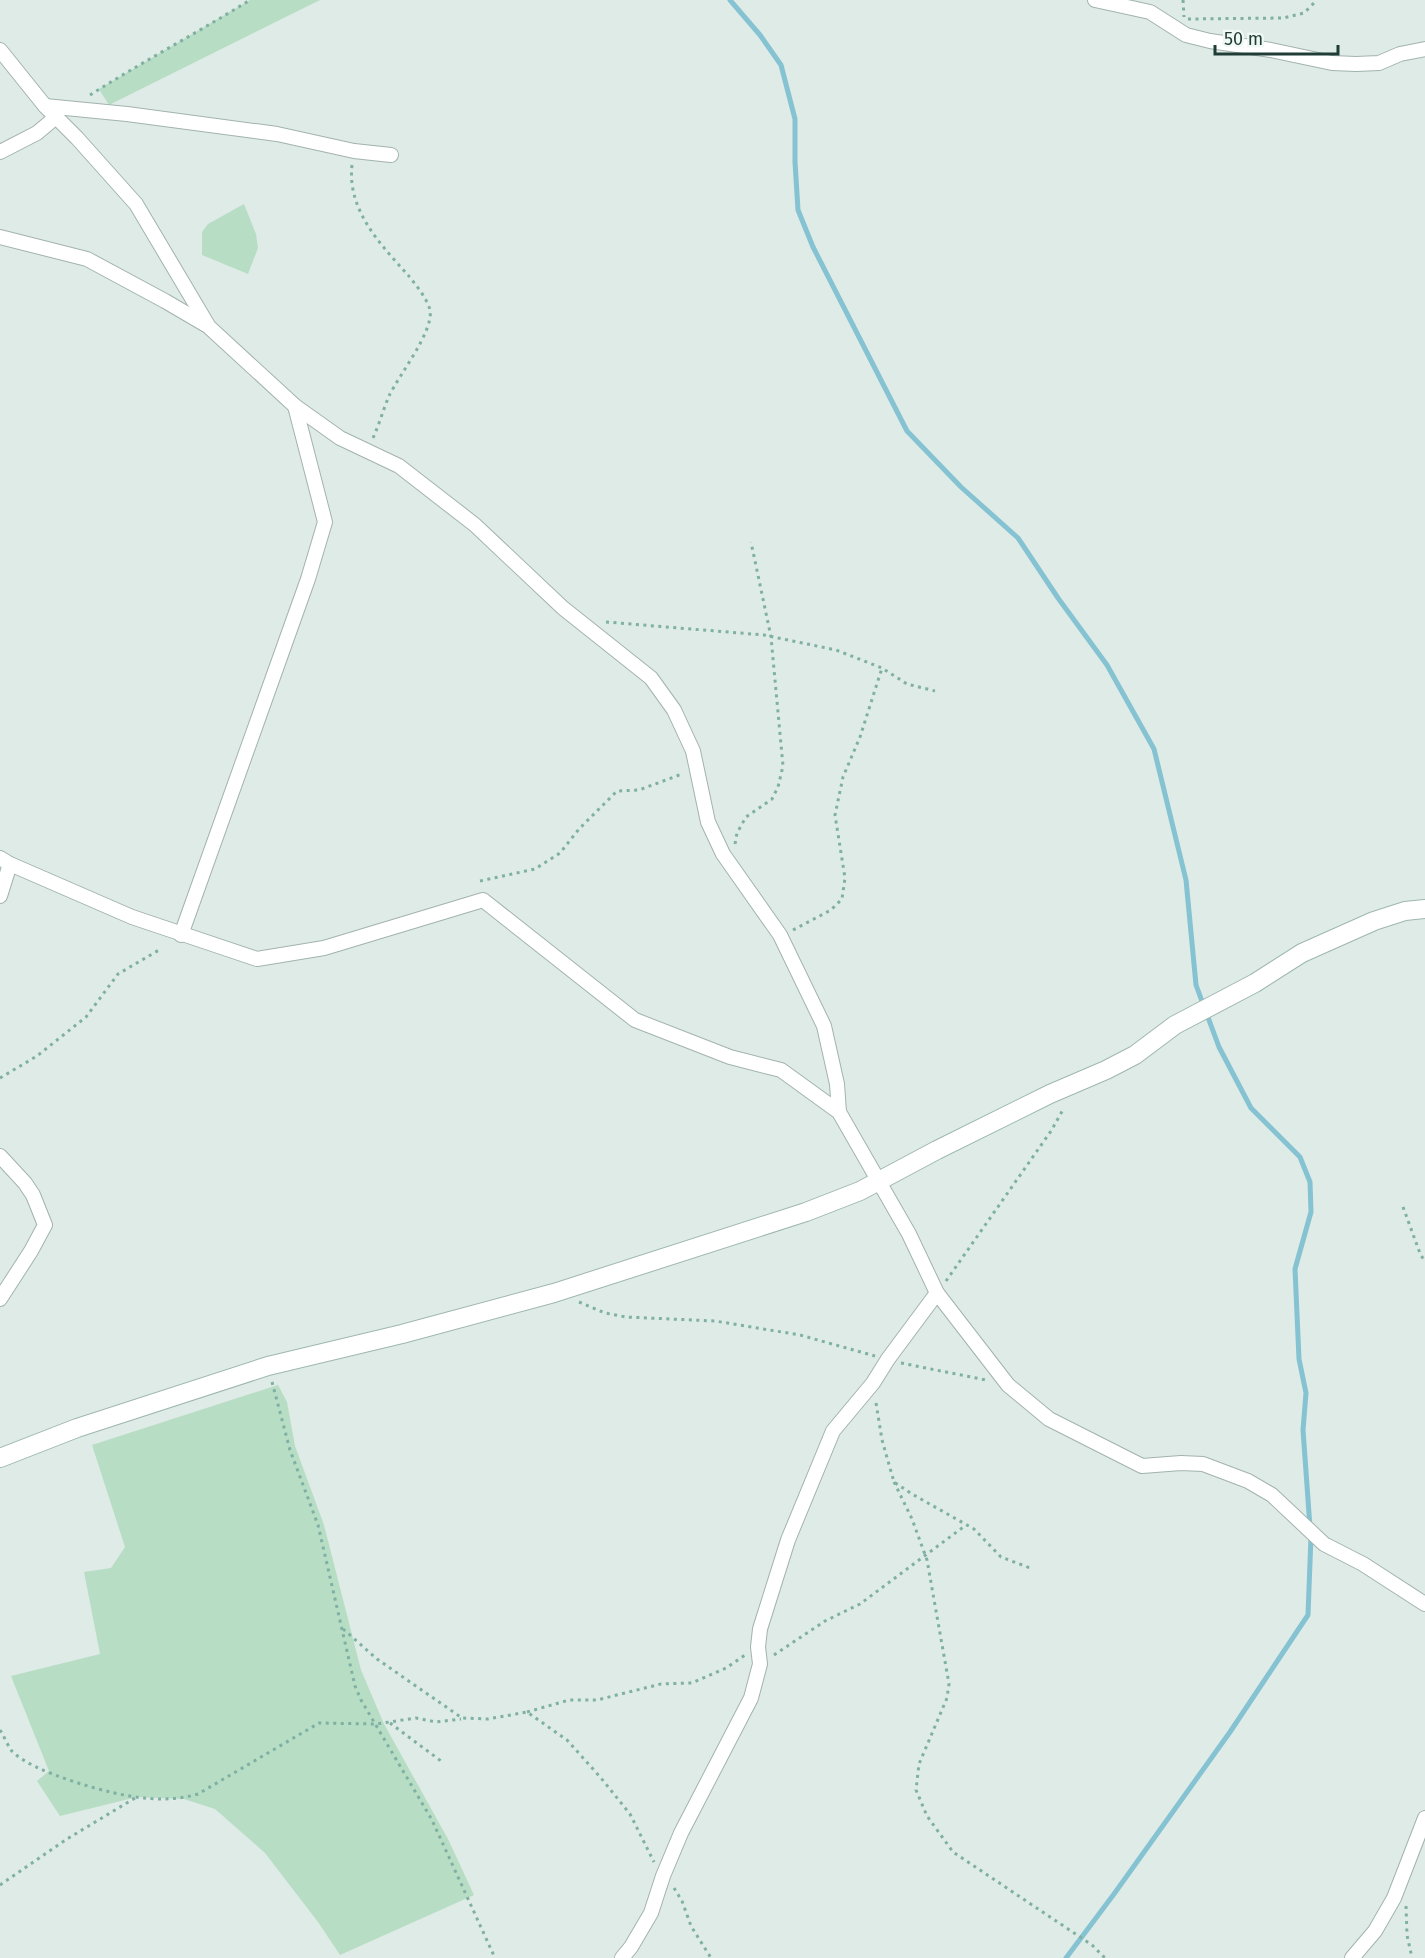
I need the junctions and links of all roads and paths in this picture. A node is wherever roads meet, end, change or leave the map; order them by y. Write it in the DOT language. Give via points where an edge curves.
graph roads {
  1 [pos="250,0"];
  2 [pos="1095,0"];
  3 [pos="1183,0"];
  4 [pos="1317,0"];
  5 [pos="1425,49"];
  6 [pos="0,50"];
  7 [pos="61,113"];
  8 [pos="354,151"];
  9 [pos="0,152"];
  10 [pos="391,155"];
  11 [pos="0,237"];
  12 [pos="209,327"];
  13 [pos="295,406"];
  14 [pos="367,451"];
  15 [pos="751,542"];
  16 [pos="574,617"];
  17 [pos="771,637"];
  18 [pos="882,668"];
  19 [pos="935,691"];
  20 [pos="697,768"];
  21 [pos="5,861"];
  22 [pos="730,864"];
  23 [pos="480,881"];
  24 [pos="0,896"];
  25 [pos="1425,909"];
  26 [pos="181,935"];
  27 [pos="780,935"];
  28 [pos="159,950"];
  29 [pos="0,1078"];
  30 [pos="1065,1088"];
  31 [pos="839,1112"];
  32 [pos="0,1156"];
  33 [pos="879,1180"];
  34 [pos="1403,1207"];
  35 [pos="1425,1260"];
  36 [pos="554,1293"];
  37 [pos="937,1293"];
  38 [pos="0,1299"];
  39 [pos="888,1359"];
  40 [pos="268,1366"];
  41 [pos="873,1383"];
  42 [pos="1008,1385"];
  43 [pos="0,1458"];
  44 [pos="894,1482"];
  45 [pos="966,1524"];
  46 [pos="925,1556"];
  47 [pos="1030,1568"];
  48 [pos="1425,1604"];
  49 [pos="342,1628"];
  50 [pos="760,1629"];
  51 [pos="760,1664"];
  52 [pos="527,1712"];
  53 [pos="462,1718"];
  54 [pos="390,1723"];
  55 [pos="376,1724"];
  56 [pos="0,1730"];
  57 [pos="441,1761"];
  58 [pos="136,1797"];
  59 [pos="1425,1818"];
  60 [pos="663,1876"];
  61 [pos="0,1885"];
  62 [pos="1406,1903"];
  63 [pos="495,1958"];
  64 [pos="622,1958"];
  65 [pos="711,1958"];
  66 [pos="1105,1958"];
  67 [pos="1352,1958"];
  68 [pos="1412,1958"];
  1 -- 7 [label="path"];
  2 -- 5 [label="street" via="1150,12 1186,35 1332,63 1379,63"];
  3 -- 4 [label="path" via="1184,19 1283,18 1304,13"];
  6 -- 7 [label="street" via="45,106"];
  7 -- 8 [label="street" via="127,114 277,134"];
  7 -- 9 [label="street" via="37,133"];
  7 -- 12 [label="street" via="136,204"];
  8 -- 10 [label="street"];
  8 -- 14 [label="path" via="352,187 359,210 373,236 418,288 430,310 426,333 389,396"];
  11 -- 12 [label="street" via="87,259"];
  12 -- 13 [label="street"];
  13 -- 14 [label="street" via="340,438"];
  13 -- 26 [label="street" via="326,522"];
  14 -- 16 [label="street" via="399,466 475,525"];
  15 -- 17 [label="path"];
  16 -- 17 [label="path"];
  16 -- 20 [label="street" via="651,678 674,710"];
  17 -- 18 [label="path" via="836,650"];
  17 -- 22 [label="path" via="783,766 772,799 746,817 737,833"];
  18 -- 19 [label="path" via="907,684"];
  18 -- 27 [label="path" via="843,777 836,815 845,878 842,898 831,910"];
  20 -- 22 [label="street" via="708,822"];
  20 -- 23 [label="path" via="639,790 617,791 560,853 534,869"];
  21 -- 24 [label="street"];
  21 -- 26 [label="street"];
  22 -- 27 [label="street"];
  25 -- 30 [label="street" via="1374,921 1302,953 1175,1025 1135,1054"];
  26 -- 31 [label="street" via="257,959 324,948 483,900 635,1020 730,1058 780,1070"];
  27 -- 31 [label="street" via="824,1026"];
  28 -- 29 [label="path" via="118,974 86,1017 37,1056"];
  30 -- 33 [label="street"];
  30 -- 37 [label="path" via="1064,1108 1051,1131"];
  31 -- 33 [label="street"];
  32 -- 38 [label="street" via="33,1195 45,1225"];
  33 -- 36 [label="street" via="806,1212"];
  33 -- 37 [label="street"];
  34 -- 35 [label="path"];
  36 -- 39 [label="path" via="605,1313 715,1321 800,1335"];
  36 -- 40 [label="street"];
  37 -- 39 [label="street"];
  37 -- 42 [label="street"];
  39 -- 41 [label="street"];
  39 -- 42 [label="path"];
  40 -- 43 [label="street" via="77,1428"];
  40 -- 49 [label="path" via="290,1450 318,1525"];
  41 -- 44 [label="path" via="882,1440"];
  41 -- 50 [label="street" via="833,1431 788,1540"];
  42 -- 48 [label="street" via="1049,1419 1142,1466 1203,1464 1248,1481 1272,1495 1324,1544"];
  44 -- 45 [label="path"];
  44 -- 46 [label="path"];
  45 -- 46 [label="path"];
  45 -- 47 [label="path" via="1001,1557"];
  46 -- 51 [label="path" via="860,1604 825,1621"];
  46 -- 66 [label="path" via="949,1684 947,1698 919,1764 916,1790 927,1816 953,1852 1092,1945"];
  49 -- 53 [label="path" via="377,1659"];
  49 -- 55 [label="path" via="355,1686"];
  50 -- 51 [label="street"];
  50 -- 52 [label="path" via="749,1652 738,1662 692,1683 661,1684 597,1700 569,1700"];
  51 -- 60 [label="street" via="751,1698"];
  52 -- 53 [label="path" via="488,1719"];
  52 -- 60 [label="path" via="567,1740 601,1778 630,1814"];
  53 -- 54 [label="path" via="436,1722 416,1718"];
  54 -- 55 [label="path"];
  54 -- 57 [label="path"];
  55 -- 58 [label="path" via="319,1723 198,1794 184,1798"];
  55 -- 63 [label="path" via="432,1820"];
  56 -- 58 [label="path" via="12,1751 33,1765 95,1788"];
  58 -- 61 [label="path"];
  59 -- 67 [label="street" via="1394,1898 1375,1931"];
  60 -- 64 [label="street" via="651,1912"];
  60 -- 65 [label="path" via="682,1901 691,1926"];
  62 -- 68 [label="path"];
}
